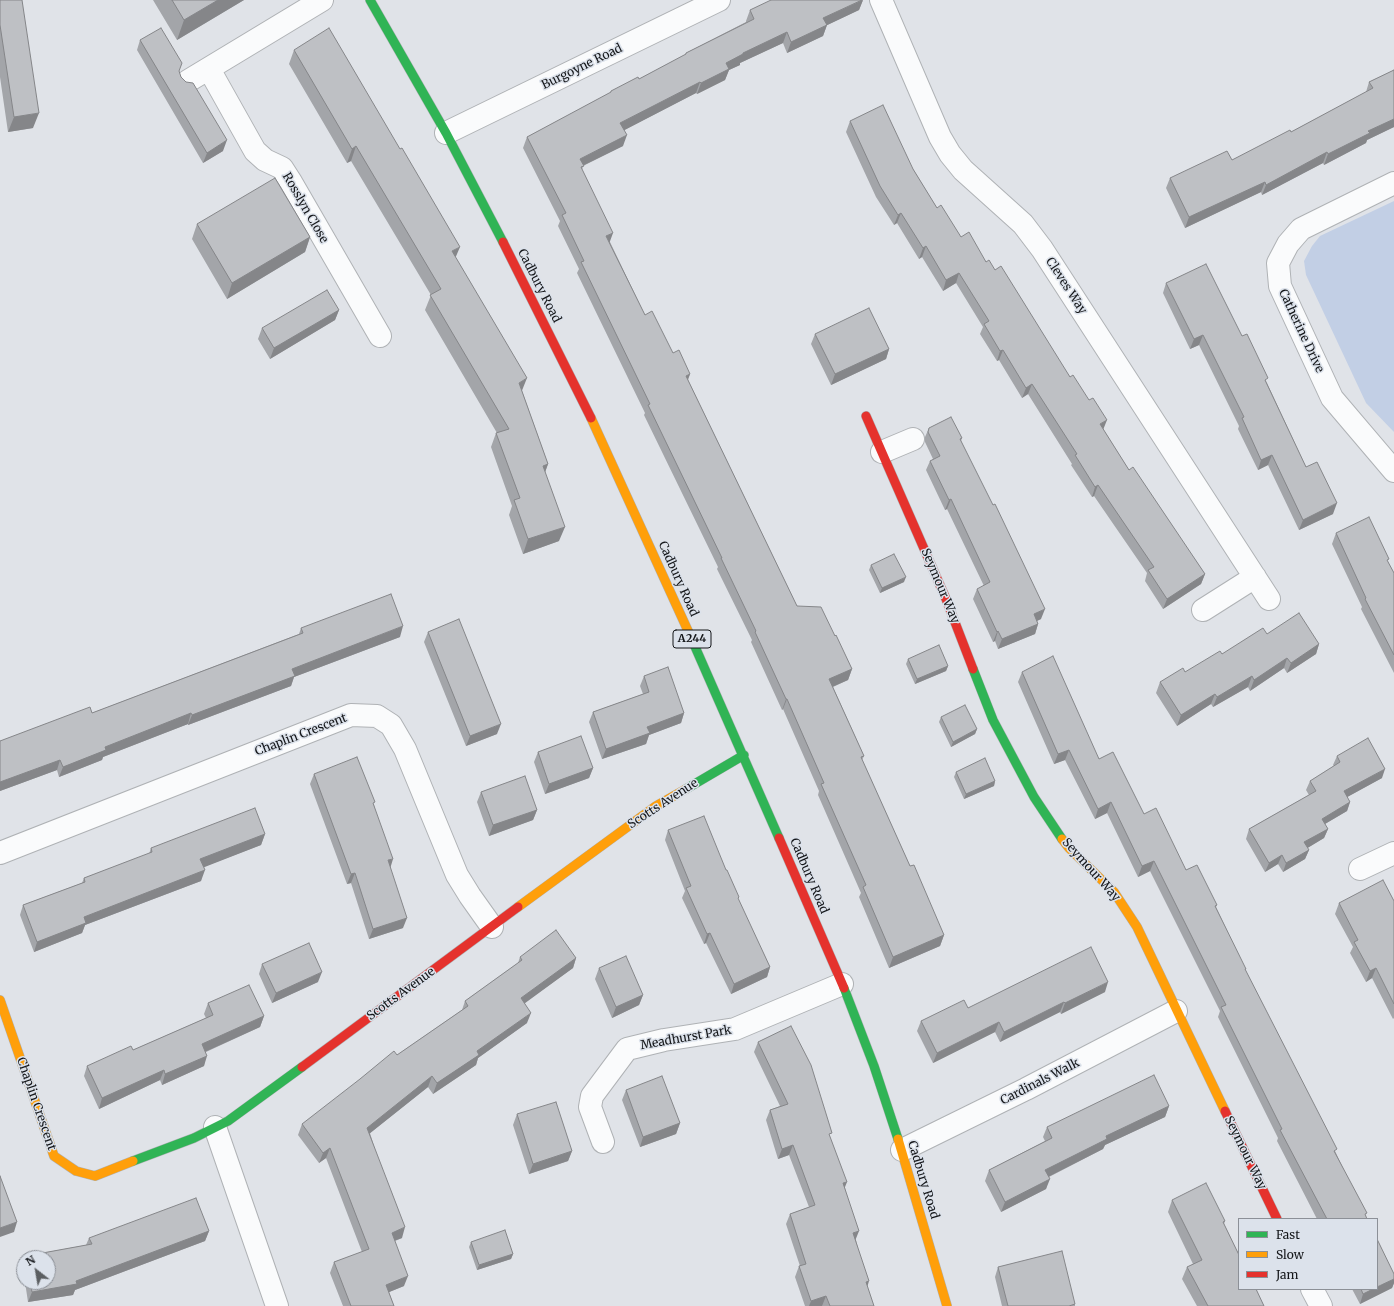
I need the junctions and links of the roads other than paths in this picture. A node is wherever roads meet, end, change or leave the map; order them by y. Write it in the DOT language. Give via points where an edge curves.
graph roads {
  1 [pos="322,0"];
  2 [pos="370,0"];
  3 [pos="719,0"];
  4 [pos="881,0"];
  5 [pos="209,69"];
  6 [pos="188,81"];
  7 [pos="446,133"];
  8 [pos="1394,183"];
  9 [pos="380,336"];
  10 [pos="866,416"];
  11 [pos="913,439"];
  12 [pos="882,452"];
  13 [pos="1394,471"];
  14 [pos="1255,577"];
  15 [pos="1268,598"];
  16 [pos="1203,610"];
  17 [pos="744,755"];
  18 [pos="0,853"];
  19 [pos="1394,853"];
  20 [pos="1360,869"];
  21 [pos="492,927"];
  22 [pos="842,984"];
  23 [pos="0,1000"];
  24 [pos="1176,1011"];
  25 [pos="215,1127"];
  26 [pos="603,1142"];
  27 [pos="902,1150"];
  28 [pos="1277,1218"];
  29 [pos="1313,1290"];
  30 [pos="277,1306"];
  31 [pos="947,1306"];
  32 [pos="1321,1306"];
  1 -- 5 [label="street"];
  2 -- 7 [label="street, Cadbury Road / A244"];
  3 -- 7 [label="street, Burgoyne Road"];
  4 -- 14 [label="street, Cleves Way" via="940,137 950,154 963,170 1024,224 1042,248"];
  5 -- 6 [label="street"];
  5 -- 9 [label="street, Rosslyn Close" via="255,151 282,168 291,182"];
  7 -- 17 [label="street, Cadbury Road / A244" via="526,284 602,439"];
  8 -- 13 [label="street, Catherine Drive" via="1301,229 1288,244 1278,263 1280,286 1332,398"];
  10 -- 12 [label="street, Seymour Way"];
  11 -- 12 [label="street"];
  12 -- 24 [label="street, Seymour Way" via="946,599 993,720 1034,797 1069,848 1114,892 1137,927"];
  14 -- 15 [label="street, Cleves Way"];
  14 -- 16 [label="street"];
  17 -- 21 [label="street, Scotts Avenue" via="656,806"];
  17 -- 22 [label="street, Cadbury Road / A244"];
  18 -- 21 [label="street, Chaplin Crescent" via="351,715 377,716 391,725 405,749 457,875"];
  19 -- 20 [label="street"];
  21 -- 25 [label="street, Scotts Avenue" via="228,1121"];
  22 -- 26 [label="street, Meadhurst Park" via="735,1030 664,1040 627,1049 592,1096 590,1106"];
  22 -- 27 [label="street, Cadbury Road / A244" via="874,1066"];
  23 -- 25 [label="street, Chaplin Crescent" via="54,1156 76,1171 95,1176 194,1138"];
  24 -- 27 [label="street, Cardinals Walk" via="1026,1090"];
  24 -- 28 [label="street, Seymour Way"];
  25 -- 30 [label="street"];
  27 -- 31 [label="street, Cadbury Road / A244"];
  29 -- 32 [label="street"];
}
